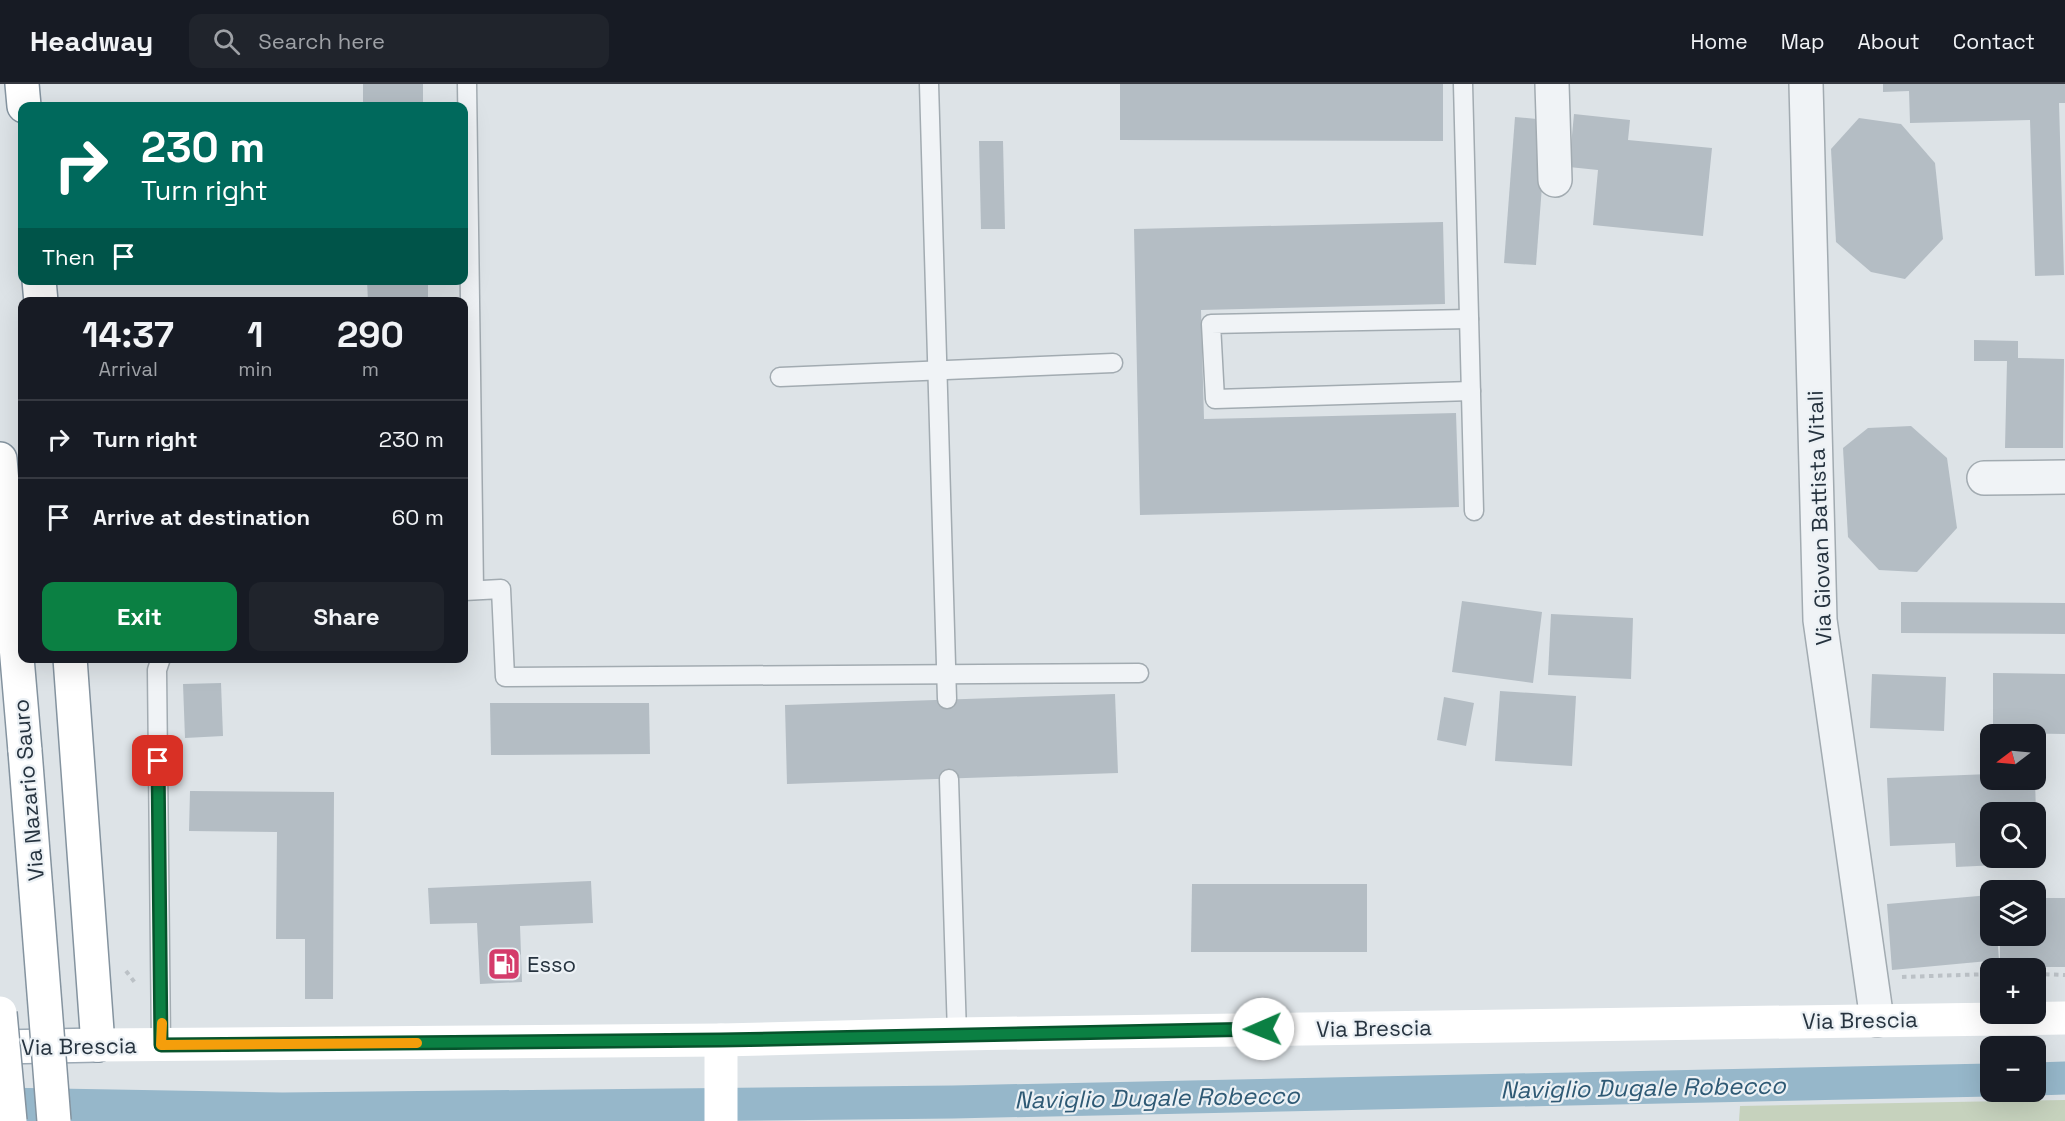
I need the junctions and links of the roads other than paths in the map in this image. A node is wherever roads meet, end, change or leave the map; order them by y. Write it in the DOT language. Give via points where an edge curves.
graph roads {
  1 [pos="22,84"];
  2 [pos="467,84"];
  3 [pos="929,84"];
  4 [pos="1463,84"];
  5 [pos="1552,84"];
  6 [pos="1806,84"];
  7 [pos="24,102"];
  8 [pos="467,102"];
  9 [pos="1555,180"];
  10 [pos="1469,319"];
  11 [pos="468,337"];
  12 [pos="1113,363"];
  13 [pos="937,370"];
  14 [pos="780,377"];
  15 [pos="1471,391"];
  16 [pos="0,459"];
  17 [pos="2065,477"];
  18 [pos="1984,478"];
  19 [pos="1474,511"];
  20 [pos="469,590"];
  21 [pos="18,661"];
  22 [pos="18,663"];
  23 [pos="70,663"];
  24 [pos="159,663"];
  25 [pos="1139,673"];
  26 [pos="946,675"];
  27 [pos="947,699"];
  28 [pos="949,779"];
  29 [pos="0,1013"];
  30 [pos="2065,1018"];
  31 [pos="1877,1020"];
  32 [pos="957,1034"];
  33 [pos="721,1040"];
  34 [pos="98,1045"];
  35 [pos="161,1045"];
  36 [pos="0,1047"];
  37 [pos="10,1121"];
  38 [pos="54,1121"];
  39 [pos="722,1121"];
  1 -- 7 [label="main road"];
  2 -- 8 [label="lane"];
  3 -- 13 [label="lane"];
  4 -- 10 [label="lane"];
  5 -- 9 [label="street"];
  6 -- 31 [label="street, Via Giovan Battista Vitali" via="1820,620"];
  10 -- 15 [label="lane"];
  10 -- 15 [label="lane" via="1212,324 1215,399"];
  11 -- 20 [label="lane"];
  12 -- 13 [label="lane"];
  13 -- 14 [label="lane"];
  13 -- 26 [label="lane"];
  15 -- 19 [label="lane"];
  16 -- 21 [label="main road, Via Nazario Sauro, bridge"];
  17 -- 18 [label="street"];
  20 -- 26 [label="lane" via="501,589 505,677"];
  22 -- 38 [label="main road, Via Nazario Sauro, bridge"];
  23 -- 34 [label="main road"];
  24 -- 35 [label="lane"];
  25 -- 26 [label="lane"];
  26 -- 27 [label="lane"];
  28 -- 32 [label="lane"];
  29 -- 37 [label="main road, bridge"];
  30 -- 31 [label="main road, Via Brescia"];
  31 -- 32 [label="main road, Via Brescia"];
  32 -- 33 [label="main road, Via Brescia"];
  33 -- 35 [label="main road, Via Brescia"];
  33 -- 39 [label="main road"];
  34 -- 35 [label="main road, Via Brescia"];
  34 -- 36 [label="main road, Via Brescia"];
}
